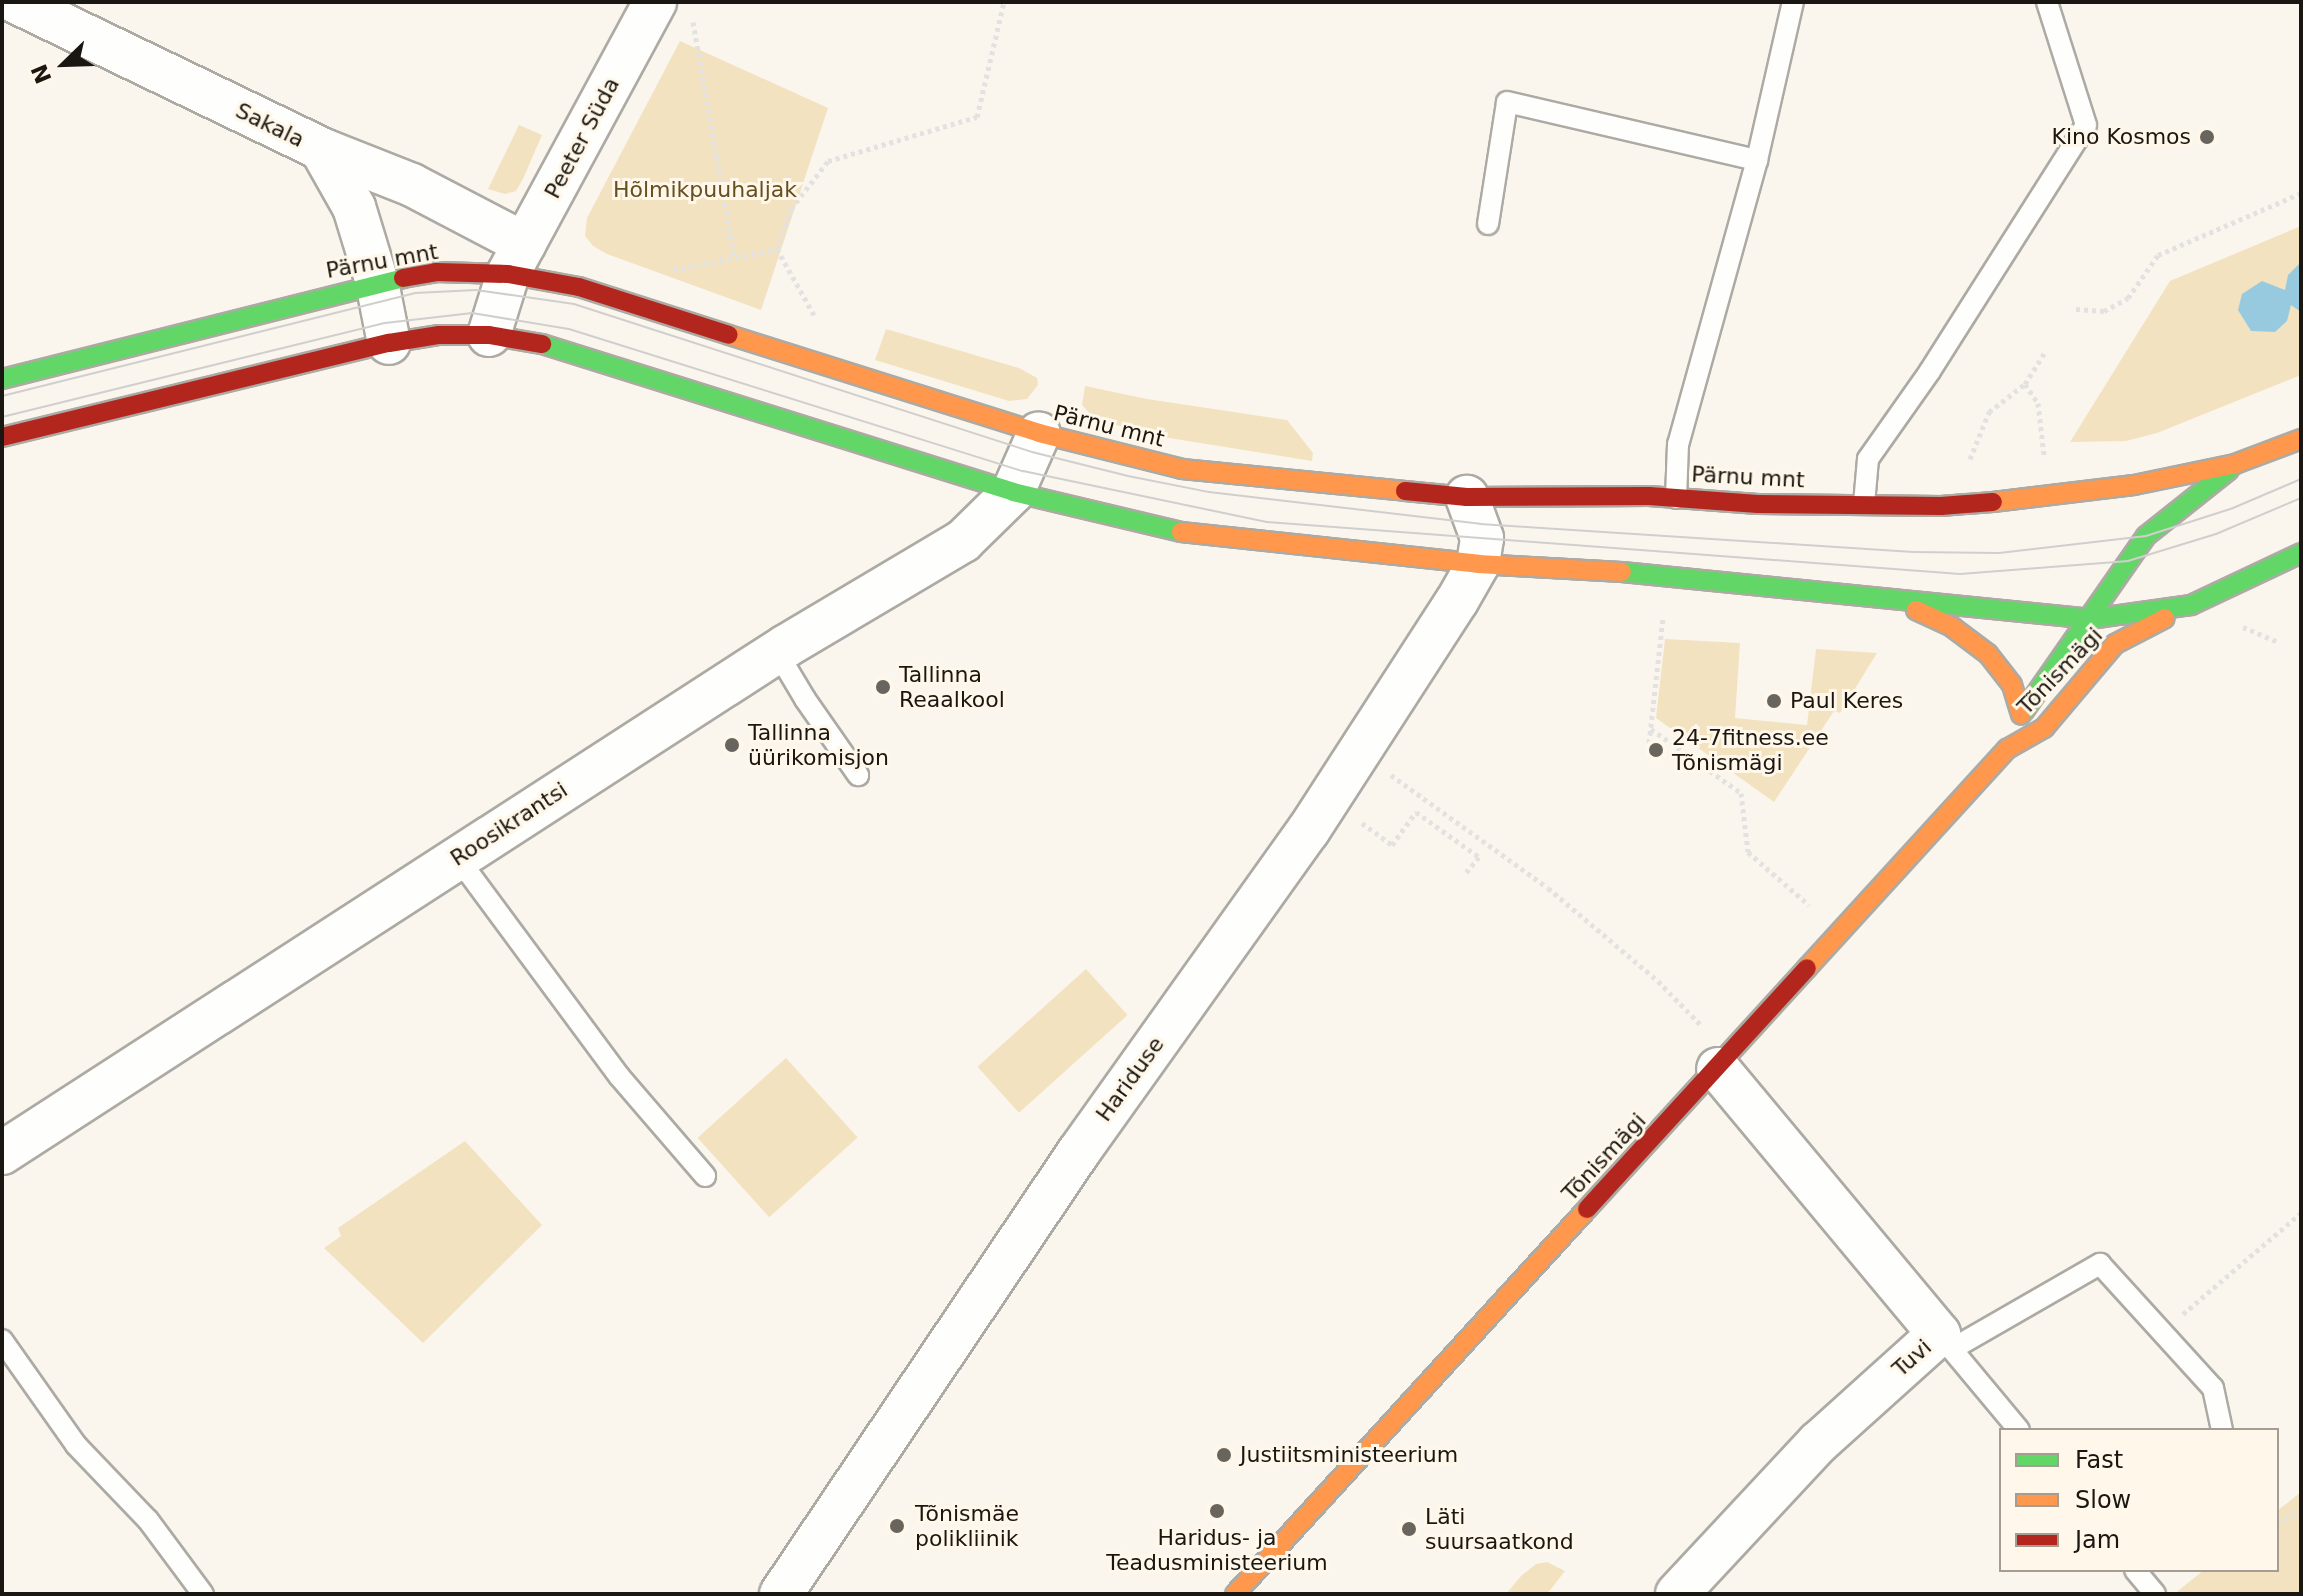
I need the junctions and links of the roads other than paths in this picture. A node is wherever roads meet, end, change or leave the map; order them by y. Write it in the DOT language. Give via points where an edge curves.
graph roads {
  1 [pos="16,2"];
  2 [pos="1793,2"];
  3 [pos="2047,2"];
  4 [pos="674,9"];
  5 [pos="321,149"];
  6 [pos="1757,160"];
  7 [pos="1488,224"];
  8 [pos="516,259"];
  9 [pos="377,282"];
  10 [pos="489,335"];
  11 [pos="389,343"];
  12 [pos="2,379"];
  13 [pos="1039,433"];
  14 [pos="2,437"];
  15 [pos="2301,439"];
  16 [pos="2235,464"];
  17 [pos="1013,492"];
  18 [pos="1467,497"];
  19 [pos="1676,498"];
  20 [pos="1864,504"];
  21 [pos="2301,553"];
  22 [pos="1478,564"];
  23 [pos="1896,601"];
  24 [pos="2191,605"];
  25 [pos="2090,619"];
  26 [pos="777,652"];
  27 [pos="2021,715"];
  28 [pos="2007,749"];
  29 [pos="858,775"];
  30 [pos="457,857"];
  31 [pos="1718,1069"];
  32 [pos="2,1153"];
  33 [pos="705,1176"];
  34 [pos="2,1340"];
  35 [pos="1946,1342"];
  36 [pos="2017,1428"];
  37 [pos="2222,1428"];
  38 [pos="2137,1572"];
  39 [pos="203,1594"];
  40 [pos="781,1594"];
  41 [pos="1235,1594"];
  42 [pos="1677,1594"];
  43 [pos="2155,1594"];
  1 -- 5 [label="street, Sakala"];
  2 -- 6 [label="lane"];
  3 -- 20 [label="lane" via="2086,125 1868,459"];
  4 -- 8 [label="street, Peeter Süda"];
  5 -- 8 [label="street, Sakala" via="412,185"];
  5 -- 9 [label="street" via="354,207"];
  6 -- 7 [label="lane" via="1507,102"];
  6 -- 19 [label="lane" via="1678,444"];
  8 -- 9 [label="main road, Pärnu mnt"];
  8 -- 10 [label="street, Peeter Süda"];
  8 -- 13 [label="main road, Pärnu mnt" via="594,291"];
  9 -- 11 [label="street"];
  9 -- 12 [label="main road, Pärnu mnt"];
  10 -- 11 [label="main road"];
  10 -- 17 [label="main road" via="558,347"];
  11 -- 14 [label="main road"];
  13 -- 17 [label="street"];
  13 -- 18 [label="main road, Pärnu mnt" via="1182,469"];
  15 -- 16 [label="main road, Pärnu mnt"];
  16 -- 20 [label="main road, Pärnu mnt" via="2042,498 1941,506"];
  16 -- 25 [label="main road, Pärnu mnt" via="2146,536"];
  17 -- 22 [label="main road" via="1175,531"];
  17 -- 26 [label="street, Roosikrantsi" via="963,541"];
  18 -- 19 [label="main road, Pärnu mnt"];
  18 -- 22 [label="street" via="1480,524"];
  19 -- 20 [label="main road, Pärnu mnt"];
  21 -- 24 [label="main road"];
  22 -- 23 [label="main road" via="1643,573"];
  22 -- 40 [label="street, Hariduse" via="1308,831 1078,1153"];
  23 -- 25 [label="main road"];
  23 -- 27 [label="main road" via="1952,627 1988,654 2012,685"];
  24 -- 25 [label="main road"];
  24 -- 28 [label="main road, Tõnismägi" via="2115,644 2044,728"];
  25 -- 27 [label="main road, Tõnismägi"];
  26 -- 29 [label="lane"];
  26 -- 30 [label="street, Roosikrantsi"];
  27 -- 28 [label="main road, Tõnismägi"];
  28 -- 31 [label="main road, Tõnismägi"];
  30 -- 32 [label="street, Roosikrantsi"];
  30 -- 33 [label="lane" via="611,1065"];
  31 -- 35 [label="street, Tuvi"];
  31 -- 41 [label="main road, Tõnismägi"];
  34 -- 39 [label="lane" via="76,1445 148,1520"];
  35 -- 36 [label="lane"];
  35 -- 37 [label="lane" via="2100,1264 2213,1388"];
  35 -- 42 [label="street, Tuvi" via="1818,1443"];
  38 -- 43 [label="lane"];
}
